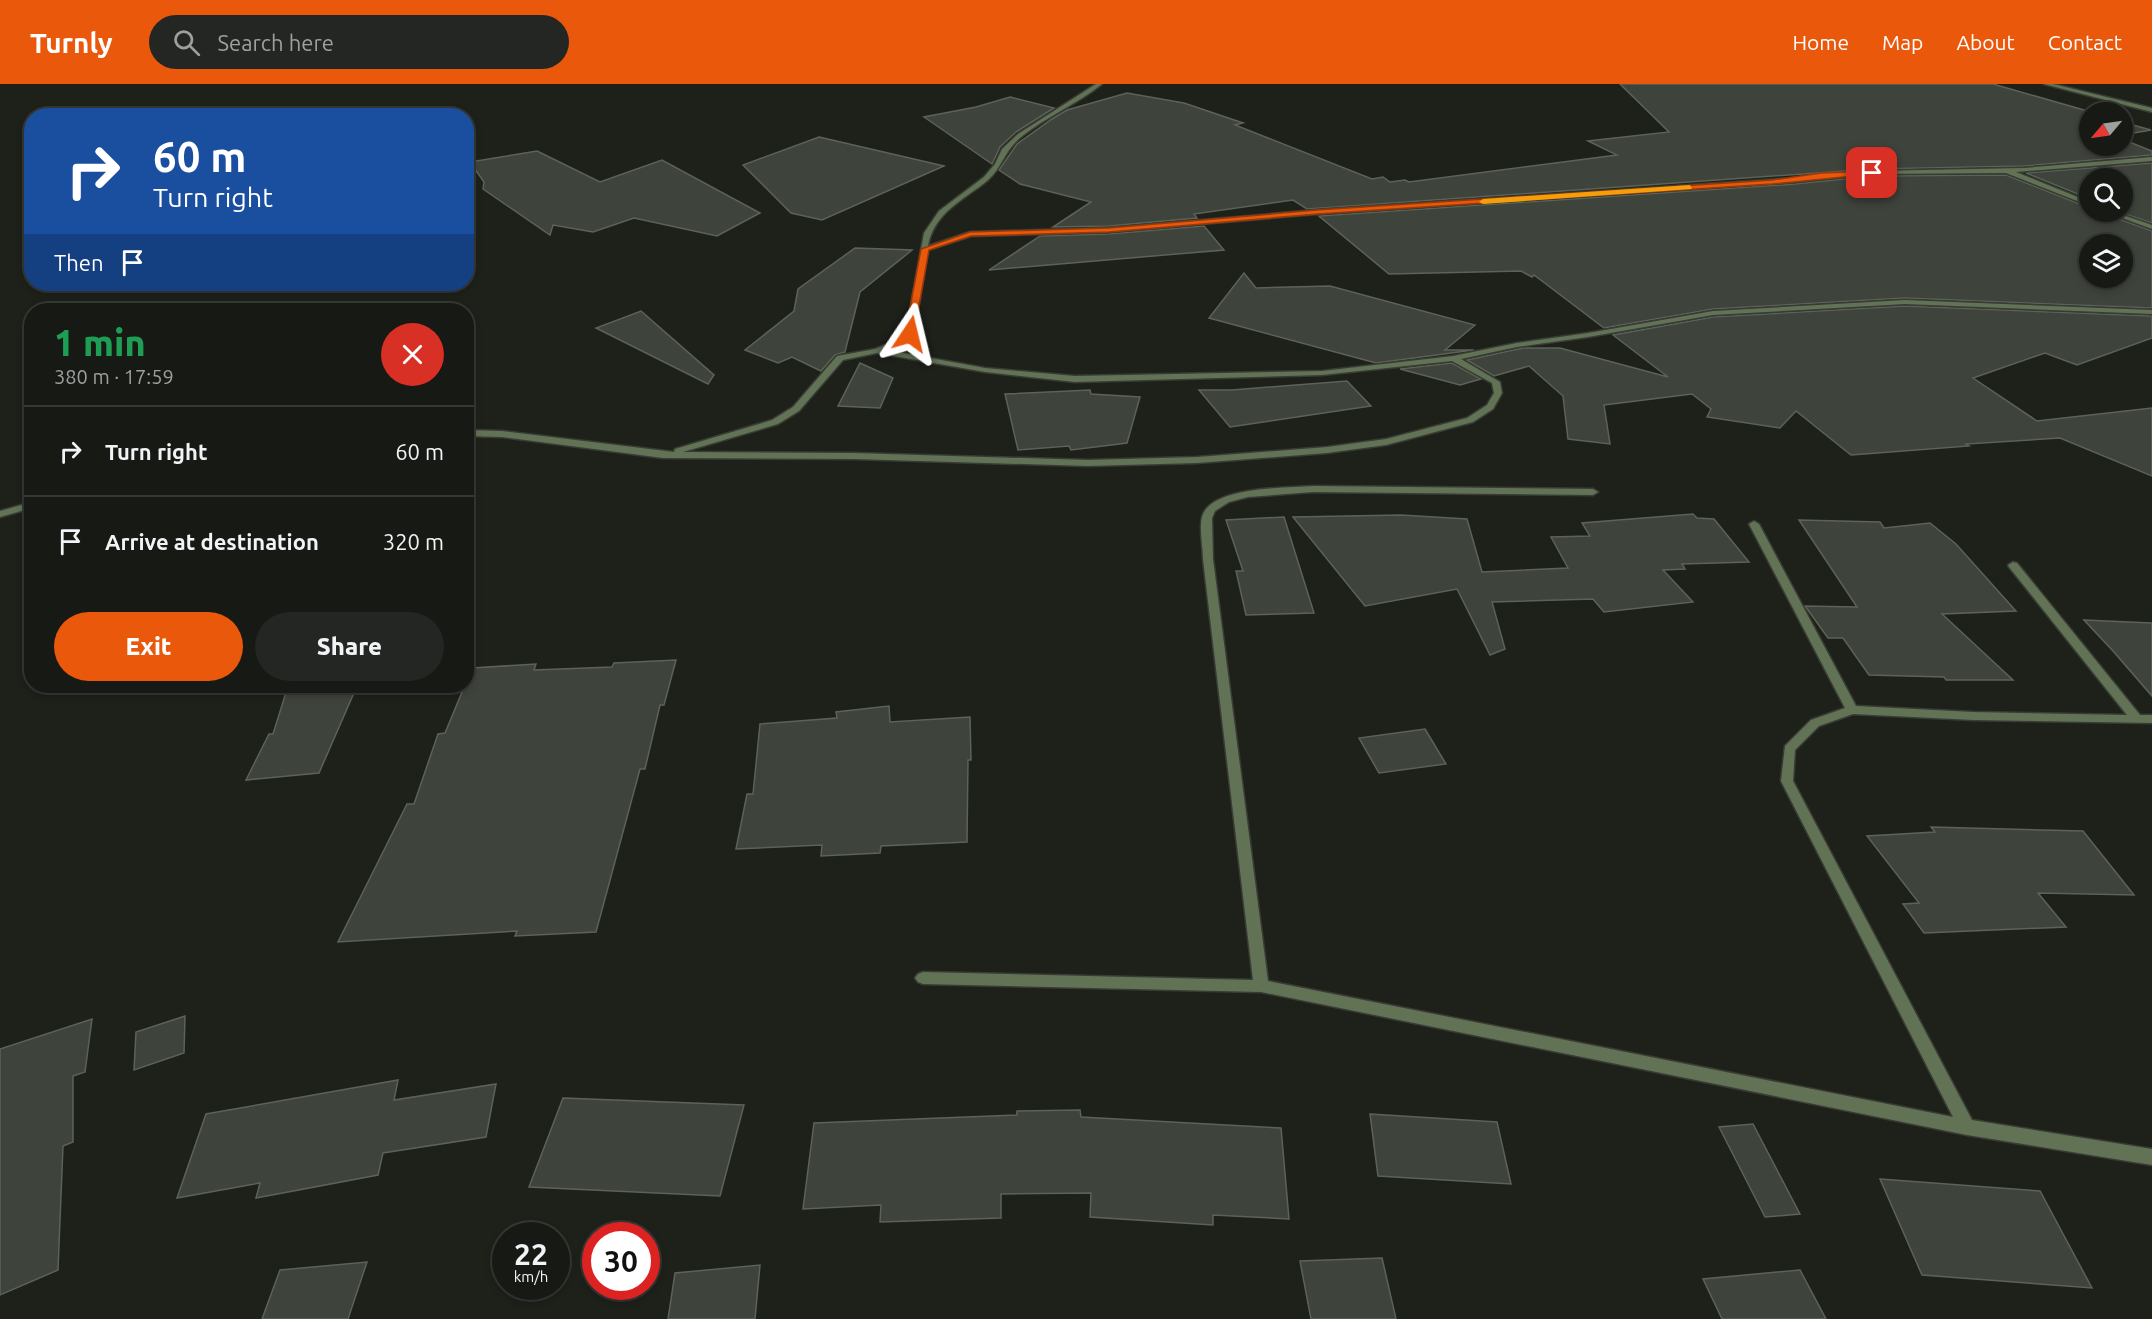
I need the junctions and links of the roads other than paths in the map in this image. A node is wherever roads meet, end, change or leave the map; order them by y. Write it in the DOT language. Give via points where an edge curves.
graph roads {
  1 [pos="1099,84"];
  2 [pos="2047,84"];
  3 [pos="2152,110"];
  4 [pos="2152,159"];
  5 [pos="2006,171"];
  6 [pos="2079,200"];
  7 [pos="2133,220"];
  8 [pos="2152,227"];
  9 [pos="925,249"];
  10 [pos="2152,312"];
  11 [pos="877,351"];
  12 [pos="1453,358"];
  13 [pos="474,433"];
  14 [pos="663,455"];
  15 [pos="1593,492"];
  16 [pos="24,507"];
  17 [pos="0,514"];
  18 [pos="1754,524"];
  19 [pos="2013,565"];
  20 [pos="1852,710"];
  21 [pos="2136,718"];
  22 [pos="2152,719"];
  23 [pos="923,978"];
  24 [pos="1262,986"];
  25 [pos="1967,1127"];
  26 [pos="2152,1157"];
  1 -- 9 [label="street" via="1020,135 1004,150 998,165 986,178 941,212 927,233"];
  2 -- 3 [label="street"];
  4 -- 5 [label="street"];
  5 -- 6 [label="street"];
  5 -- 9 [label="street" via="1850,173 1109,230 970,234"];
  7 -- 8 [label="street"];
  9 -- 11 [label="street" via="910,334"];
  10 -- 12 [label="street" via="1905,302 1713,312"];
  11 -- 12 [label="street" via="985,370 1075,379 1322,373"];
  11 -- 14 [label="street" via="840,358 796,409 775,422"];
  12 -- 14 [label="street" via="1496,382 1498,393 1490,407 1470,420 1424,433 1328,450 1088,463"];
  13 -- 14 [label="street"];
  15 -- 24 [label="street" via="1313,489 1247,494 1211,509 1207,518 1208,559"];
  16 -- 17 [label="street"];
  18 -- 20 [label="street"];
  19 -- 21 [label="street"];
  20 -- 21 [label="street"];
  20 -- 25 [label="street" via="1815,723 1789,749 1787,781"];
  21 -- 22 [label="street"];
  23 -- 24 [label="street"];
  24 -- 25 [label="street"];
  25 -- 26 [label="street"];
}
